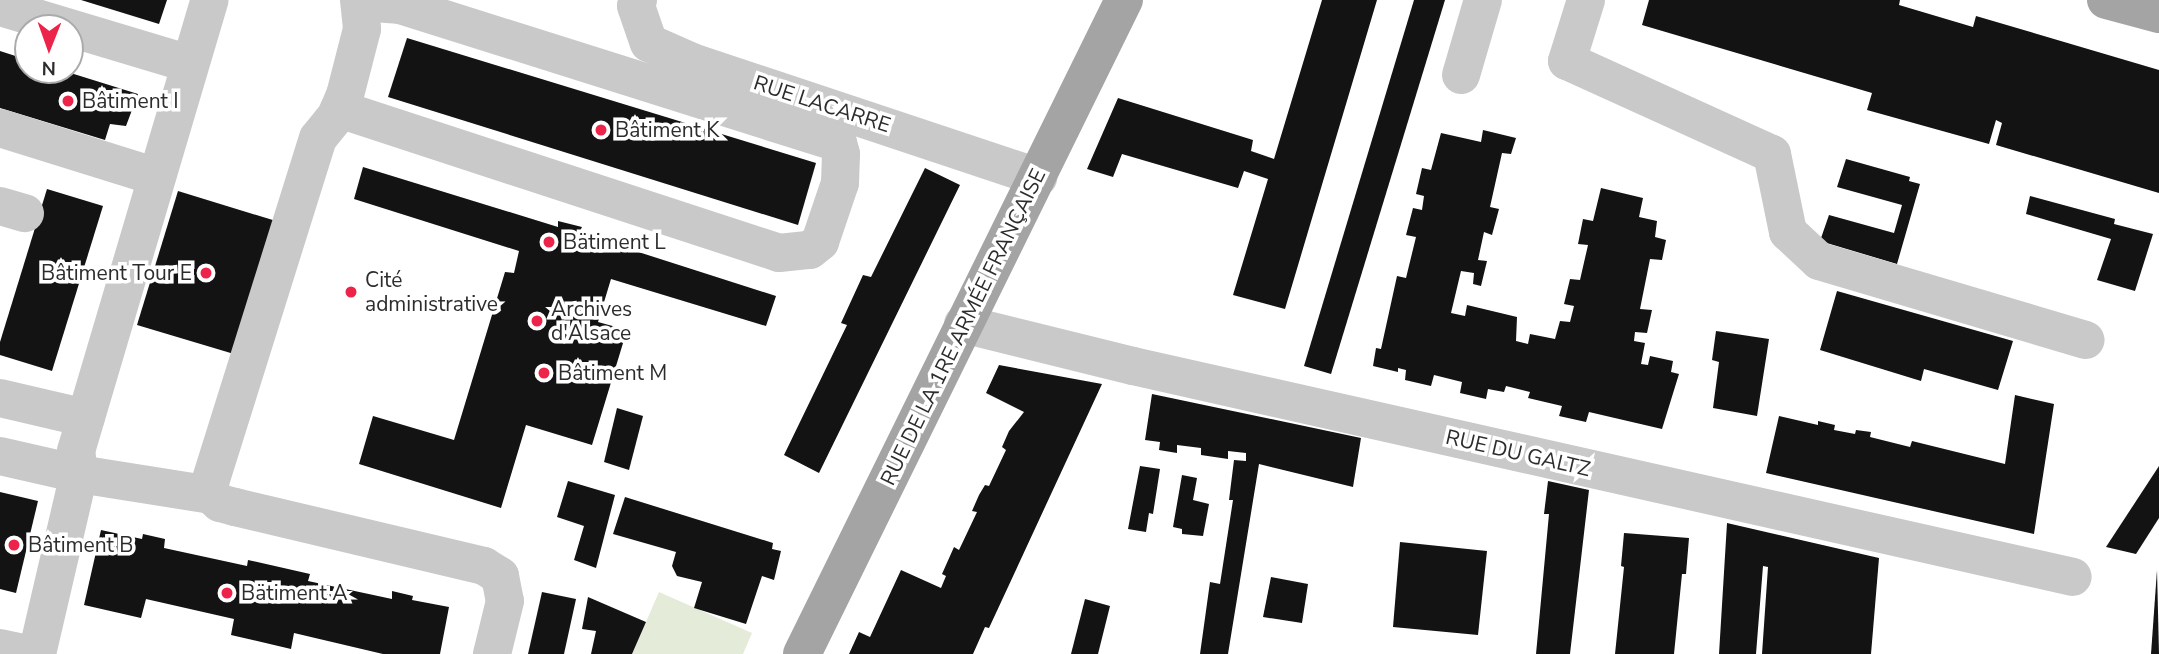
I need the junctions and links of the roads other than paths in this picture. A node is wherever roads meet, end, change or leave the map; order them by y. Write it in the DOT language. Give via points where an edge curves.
graph roads {
  1 [pos="210,0"];
  2 [pos="638,0"];
  3 [pos="1124,0"];
  4 [pos="1483,0"];
  5 [pos="1586,0"];
  6 [pos="2106,0"];
  7 [pos="359,1"];
  8 [pos="0,7"];
  9 [pos="2159,14"];
  10 [pos="190,64"];
  11 [pos="1461,75"];
  12 [pos="340,109"];
  13 [pos="0,128"];
  14 [pos="157,177"];
  15 [pos="1038,177"];
  16 [pos="963,324"];
  17 [pos="2086,340"];
  18 [pos="0,398"];
  19 [pos="86,418"];
  20 [pos="0,456"];
  21 [pos="79,474"];
  22 [pos="211,495"];
  23 [pos="2073,577"];
  24 [pos="0,648"];
  25 [pos="27,654"];
  26 [pos="37,654"];
  27 [pos="492,654"];
  28 [pos="802,654"];
  1 -- 10 [label="street"];
  2 -- 15 [label="street, RUE LACARRE" via="649,43 692,62"];
  3 -- 15 [label="main road, RUE DE LA 1RE ARMÉE FRANÇAISE"];
  4 -- 11 [label="street"];
  5 -- 17 [label="street" via="1567,61 1772,154 1788,232 1819,261"];
  6 -- 9 [label="main road"];
  7 -- 12 [label="street" via="362,29"];
  7 -- 12 [label="street" via="401,5 838,143 840,183 820,242 810,250 779,253"];
  8 -- 10 [label="street"];
  10 -- 14 [label="street"];
  12 -- 22 [label="street" via="318,138 210,484"];
  13 -- 14 [label="street"];
  14 -- 19 [label="street"];
  15 -- 16 [label="main road, RUE DE LA 1RE ARMÉE FRANÇAISE"];
  16 -- 23 [label="street, RUE DU GALTZ"];
  16 -- 28 [label="main road, RUE DE LA 1RE ARMÉE FRANÇAISE"];
  18 -- 19 [label="street"];
  19 -- 21 [label="street" via="76,451"];
  20 -- 21 [label="street"];
  21 -- 22 [label="street"];
  21 -- 26 [label="street"];
  22 -- 27 [label="street" via="235,507 484,566 500,576 505,601"];
  24 -- 25 [label="street"];
}
